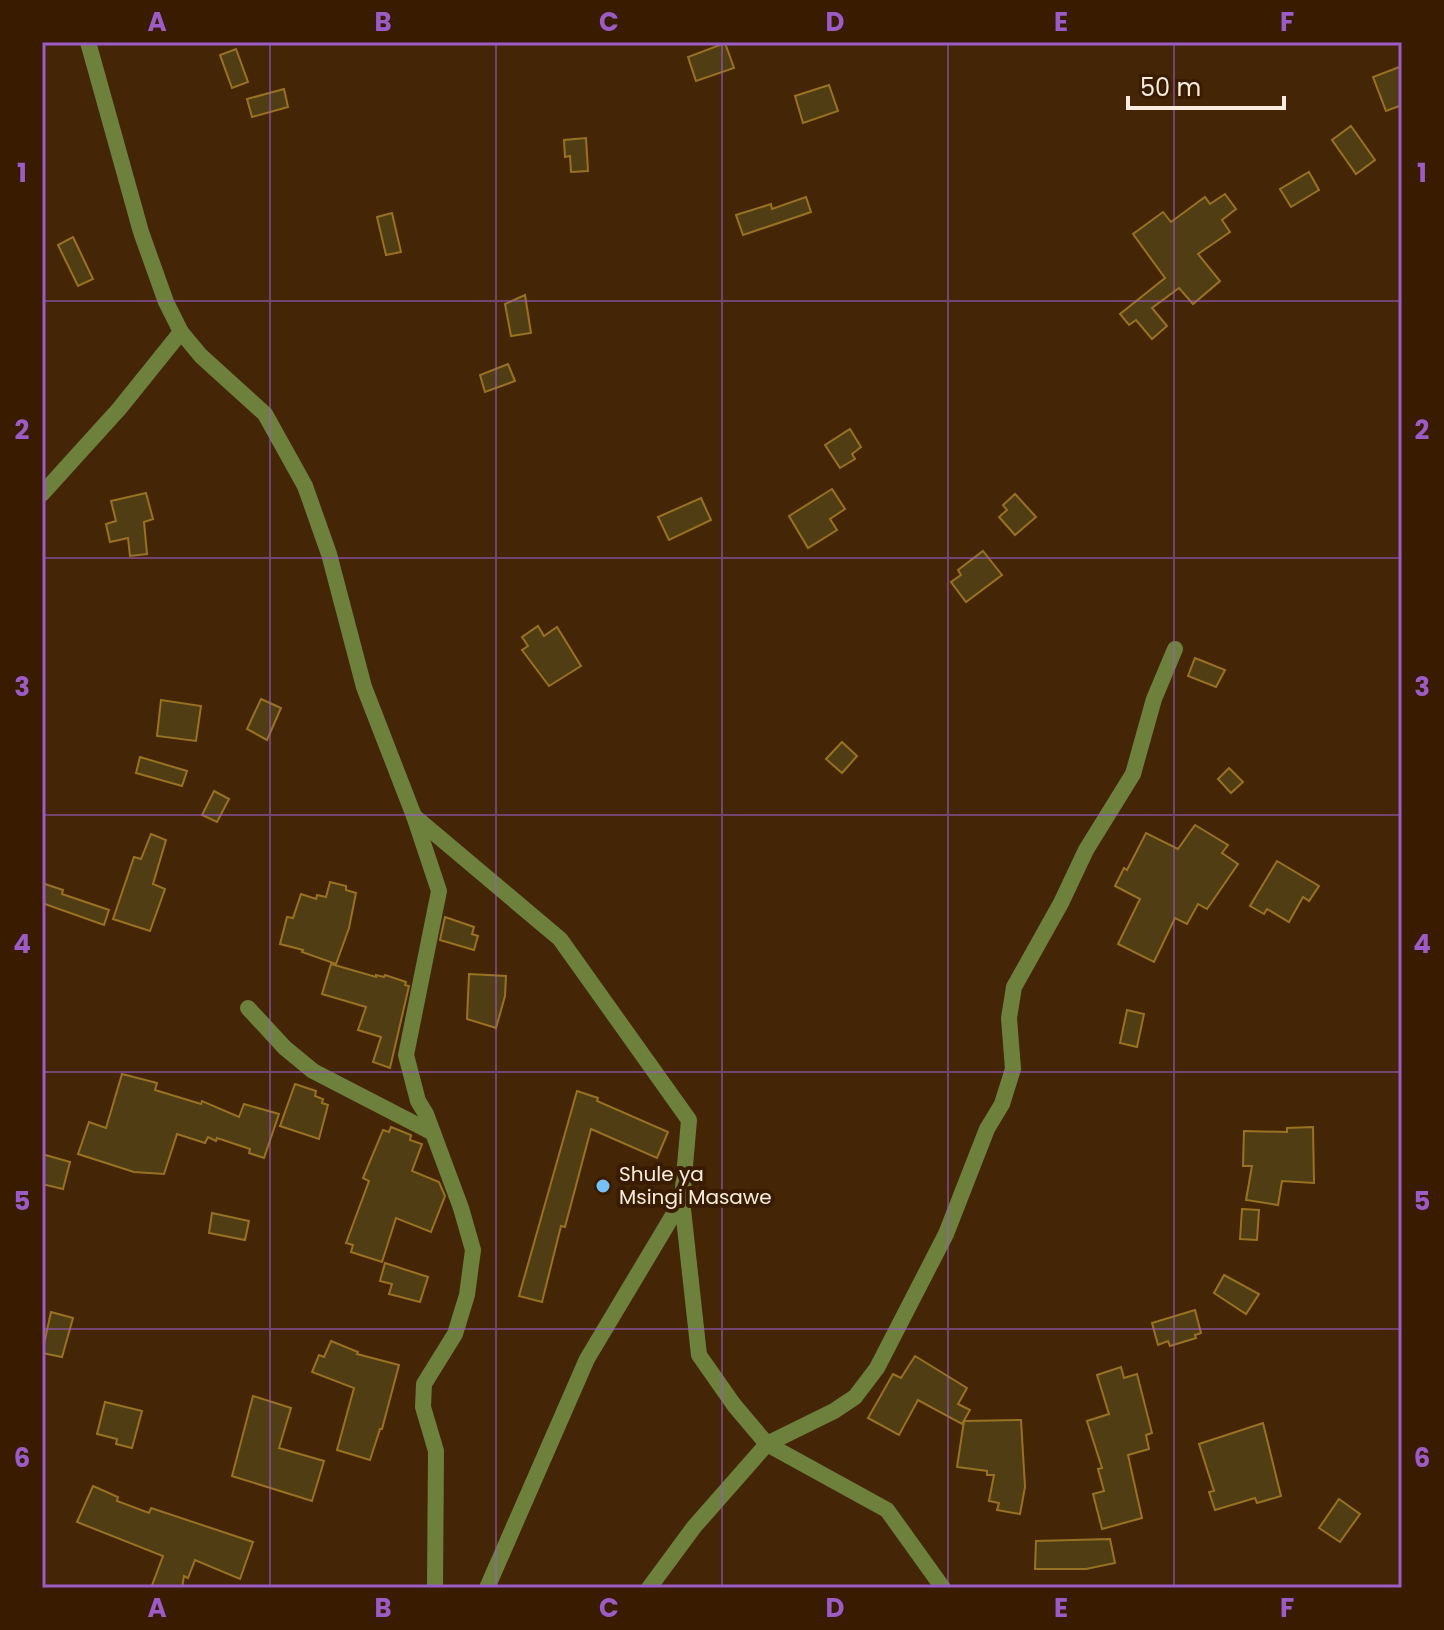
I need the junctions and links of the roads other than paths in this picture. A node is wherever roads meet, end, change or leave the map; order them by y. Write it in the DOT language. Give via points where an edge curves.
graph roads {
  1 [pos="88,42"];
  2 [pos="181,332"];
  3 [pos="42,494"];
  4 [pos="1175,649"];
  5 [pos="414,816"];
  6 [pos="248,1008"];
  7 [pos="433,1133"];
  8 [pos="682,1200"];
  9 [pos="767,1444"];
  10 [pos="435,1588"];
  11 [pos="487,1588"];
  12 [pos="649,1588"];
  13 [pos="943,1588"];
  1 -- 2 [label="street" via="141,232"];
  2 -- 3 [label="street"];
  2 -- 5 [label="street" via="265,414 305,486 364,687"];
  4 -- 9 [label="street" via="1133,774 1014,987 1009,1018 1013,1069 946,1234 877,1368 855,1397"];
  5 -- 7 [label="street" via="439,891 406,1055"];
  5 -- 8 [label="street" via="560,939 689,1120"];
  6 -- 7 [label="street" via="313,1071"];
  7 -- 10 [label="street" via="473,1250 455,1334 424,1384 423,1407 436,1451"];
  8 -- 9 [label="street" via="699,1355"];
  8 -- 11 [label="street" via="587,1359"];
  9 -- 12 [label="street"];
  9 -- 13 [label="street" via="887,1510"];
}
